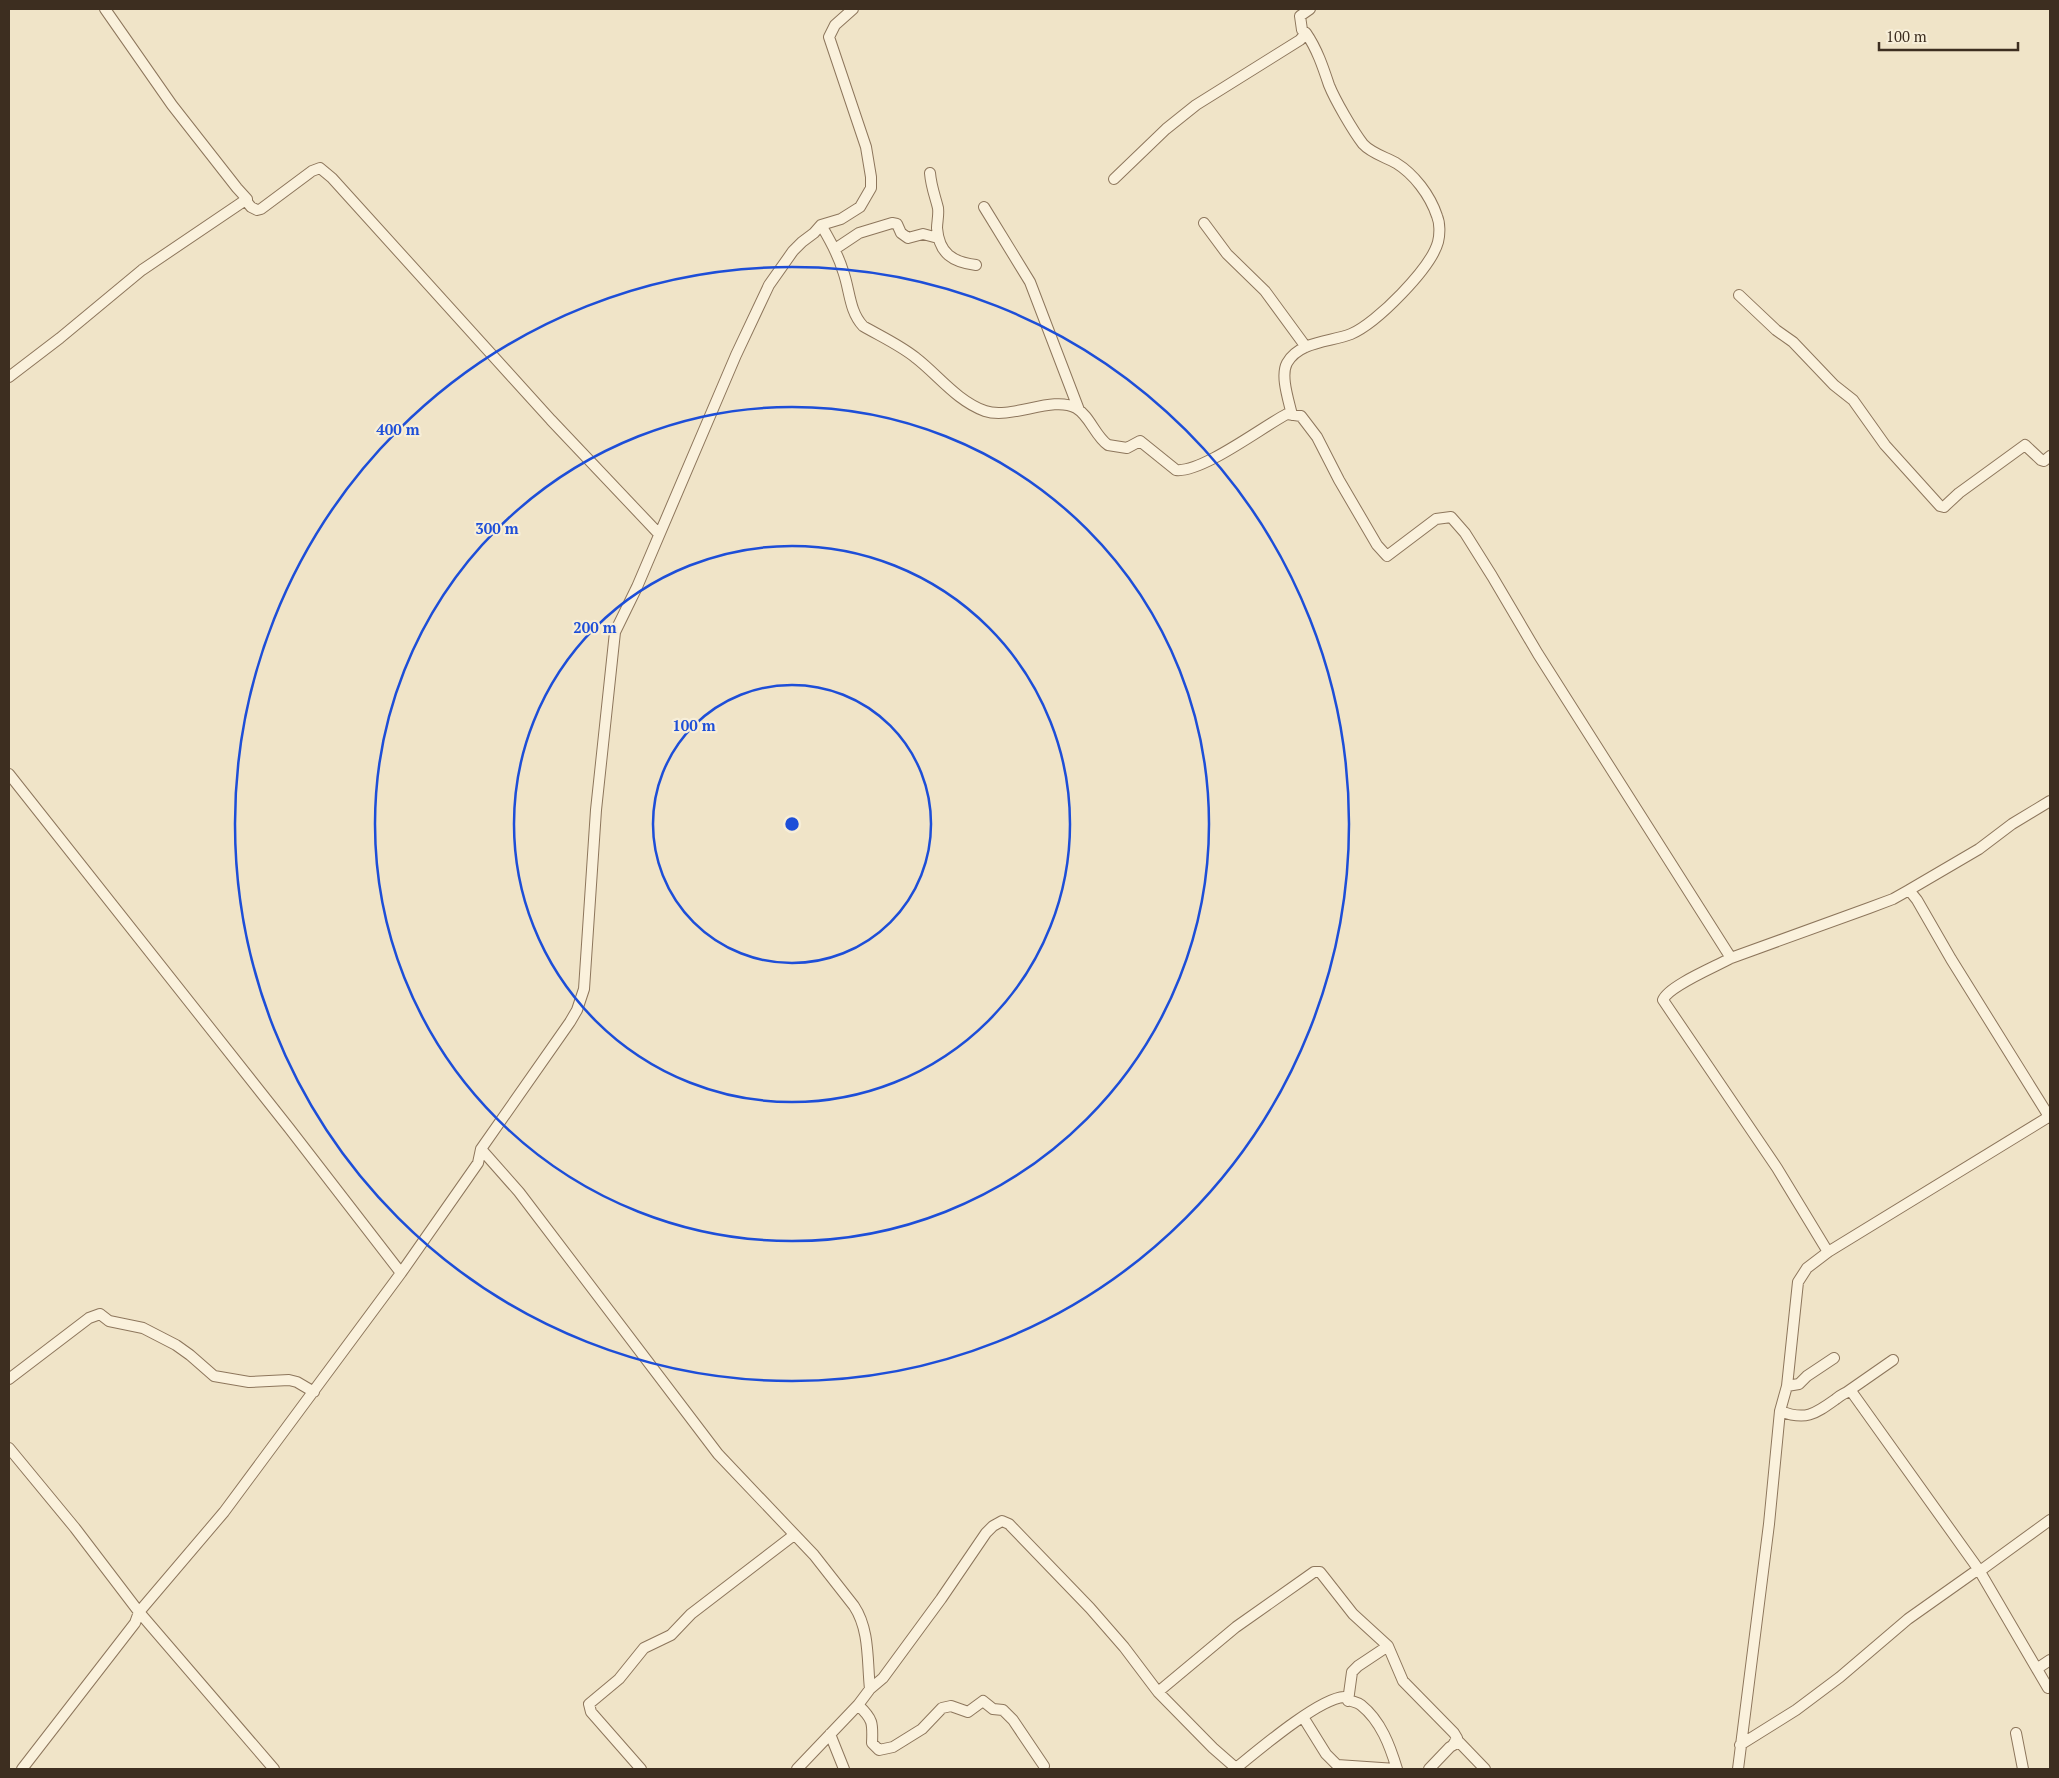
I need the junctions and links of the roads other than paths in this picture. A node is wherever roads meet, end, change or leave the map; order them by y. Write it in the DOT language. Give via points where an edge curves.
graph roads {
  1 [pos="105,9"];
  2 [pos="853,9"];
  3 [pos="1310,9"];
  4 [pos="1306,33"];
  5 [pos="930,173"];
  6 [pos="1114,179"];
  7 [pos="247,199"];
  8 [pos="984,207"];
  9 [pos="1204,223"];
  10 [pos="821,225"];
  11 [pos="938,238"];
  12 [pos="835,249"];
  13 [pos="976,265"];
  14 [pos="1739,295"];
  15 [pos="1306,347"];
  16 [pos="9,377"];
  17 [pos="1079,410"];
  18 [pos="1292,414"];
  19 [pos="2050,456"];
  20 [pos="659,534"];
  21 [pos="9,774"];
  22 [pos="2050,801"];
  23 [pos="1909,890"];
  24 [pos="1731,958"];
  25 [pos="2050,1116"];
  26 [pos="481,1149"];
  27 [pos="1828,1252"];
  28 [pos="401,1273"];
  29 [pos="1834,1358"];
  30 [pos="1893,1360"];
  31 [pos="9,1379"];
  32 [pos="1787,1386"];
  33 [pos="314,1392"];
  34 [pos="1847,1392"];
  35 [pos="1780,1411"];
  36 [pos="9,1448"];
  37 [pos="2050,1520"];
  38 [pos="794,1536"];
  39 [pos="1979,1570"];
  40 [pos="139,1612"];
  41 [pos="1388,1646"];
  42 [pos="2050,1660"];
  43 [pos="2038,1668"];
  44 [pos="876,1684"];
  45 [pos="2048,1688"];
  46 [pos="1158,1692"];
  47 [pos="1348,1701"];
  48 [pos="858,1705"];
  49 [pos="1303,1717"];
  50 [pos="2016,1733"];
  51 [pos="830,1734"];
  52 [pos="1453,1745"];
  53 [pos="1740,1745"];
  54 [pos="803,1767"];
  55 [pos="1043,1768"];
  56 [pos="22,1769"];
  57 [pos="274,1769"];
  58 [pos="641,1769"];
  59 [pos="844,1769"];
  60 [pos="1236,1769"];
  61 [pos="1397,1769"];
  62 [pos="1430,1769"];
  63 [pos="1485,1769"];
  64 [pos="1738,1769"];
  65 [pos="2023,1769"];
  1 -- 7 [label="street" via="172,105"];
  2 -- 10 [label="street" via="835,25 829,37 866,146 871,188 860,207"];
  3 -- 4 [label="street" via="1300,18 1302,30"];
  4 -- 6 [label="street" via="1196,106 1166,129"];
  4 -- 15 [label="street" via="1330,86 1364,144 1410,173 1438,216 1440,232 1429,259 1402,293 1378,316 1351,334"];
  5 -- 11 [label="street" via="938,208"];
  7 -- 16 [label="street" via="142,270"];
  7 -- 20 [label="street" via="251,207 261,209 320,168"];
  8 -- 17 [label="street" via="1030,282"];
  9 -- 15 [label="street" via="1228,254 1265,291"];
  10 -- 12 [label="street"];
  10 -- 20 [label="street" via="793,251 769,285"];
  11 -- 12 [label="street" via="923,234 908,238 897,224 892,223 859,233"];
  11 -- 13 [label="street" via="952,259"];
  12 -- 17 [label="street" via="857,319 863,326 914,356 965,400 996,413 1056,405"];
  14 -- 19 [label="street" via="1853,400 1885,445 1940,506 1944,507 2025,445 2041,460"];
  15 -- 18 [label="street" via="1287,362 1285,370"];
  17 -- 18 [label="street" via="1108,445 1127,448 1140,441 1181,471 1205,463 1274,421"];
  18 -- 24 [label="street" via="1301,416 1317,437 1348,496 1387,556 1436,518 1449,516 1454,519"];
  20 -- 26 [label="street" via="614,632 596,810 583,994 570,1022"];
  21 -- 28 [label="street"];
  22 -- 23 [label="street" via="1979,849"];
  23 -- 24 [label="street" via="1893,899"];
  23 -- 25 [label="street"];
  24 -- 27 [label="street" via="1679,986 1664,1000 1777,1168"];
  25 -- 27 [label="street"];
  26 -- 28 [label="street" via="478,1163"];
  26 -- 38 [label="street" via="525,1200 718,1454"];
  27 -- 32 [label="street" via="1807,1268 1798,1282"];
  28 -- 33 [label="street"];
  29 -- 32 [label="street" via="1799,1384"];
  30 -- 34 [label="street"];
  31 -- 33 [label="street" via="90,1318 100,1314 109,1321 143,1328 176,1345 214,1376 249,1382 289,1380"];
  32 -- 35 [label="street"];
  33 -- 40 [label="street" via="224,1512"];
  34 -- 35 [label="street" via="1807,1416"];
  34 -- 39 [label="street" via="1855,1396"];
  35 -- 53 [label="street" via="1769,1524"];
  36 -- 40 [label="street"];
  37 -- 39 [label="street"];
  38 -- 44 [label="street" via="826,1569 860,1614"];
  38 -- 58 [label="street" via="691,1614 671,1635 644,1648 619,1679 590,1704 591,1712"];
  39 -- 43 [label="street"];
  39 -- 53 [label="street" via="1908,1619 1796,1710"];
  40 -- 56 [label="street" via="135,1622"];
  40 -- 57 [label="street"];
  41 -- 46 [label="street" via="1353,1614 1320,1572 1314,1572 1236,1627"];
  41 -- 47 [label="street" via="1352,1672"];
  41 -- 52 [label="street" via="1403,1681 1454,1733 1457,1738"];
  42 -- 43 [label="street"];
  43 -- 45 [label="street"];
  44 -- 46 [label="street" via="986,1534 1002,1521 1010,1524 1030,1543 1090,1608"];
  44 -- 48 [label="street"];
  46 -- 60 [label="street"];
  47 -- 49 [label="street" via="1344,1697 1333,1699"];
  47 -- 61 [label="street" via="1359,1703 1387,1738"];
  48 -- 51 [label="street"];
  48 -- 55 [label="street" via="873,1724 872,1743 879,1750 893,1747 922,1729 942,1708 951,1706 968,1712 983,1701 994,1709 1003,1710 1013,1720"];
  49 -- 60 [label="street"];
  49 -- 61 [label="street" via="1326,1754 1337,1765"];
  50 -- 65 [label="street"];
  51 -- 54 [label="street"];
  51 -- 59 [label="street"];
  52 -- 62 [label="street"];
  52 -- 63 [label="street" via="1459,1742"];
  53 -- 64 [label="street"];
}
